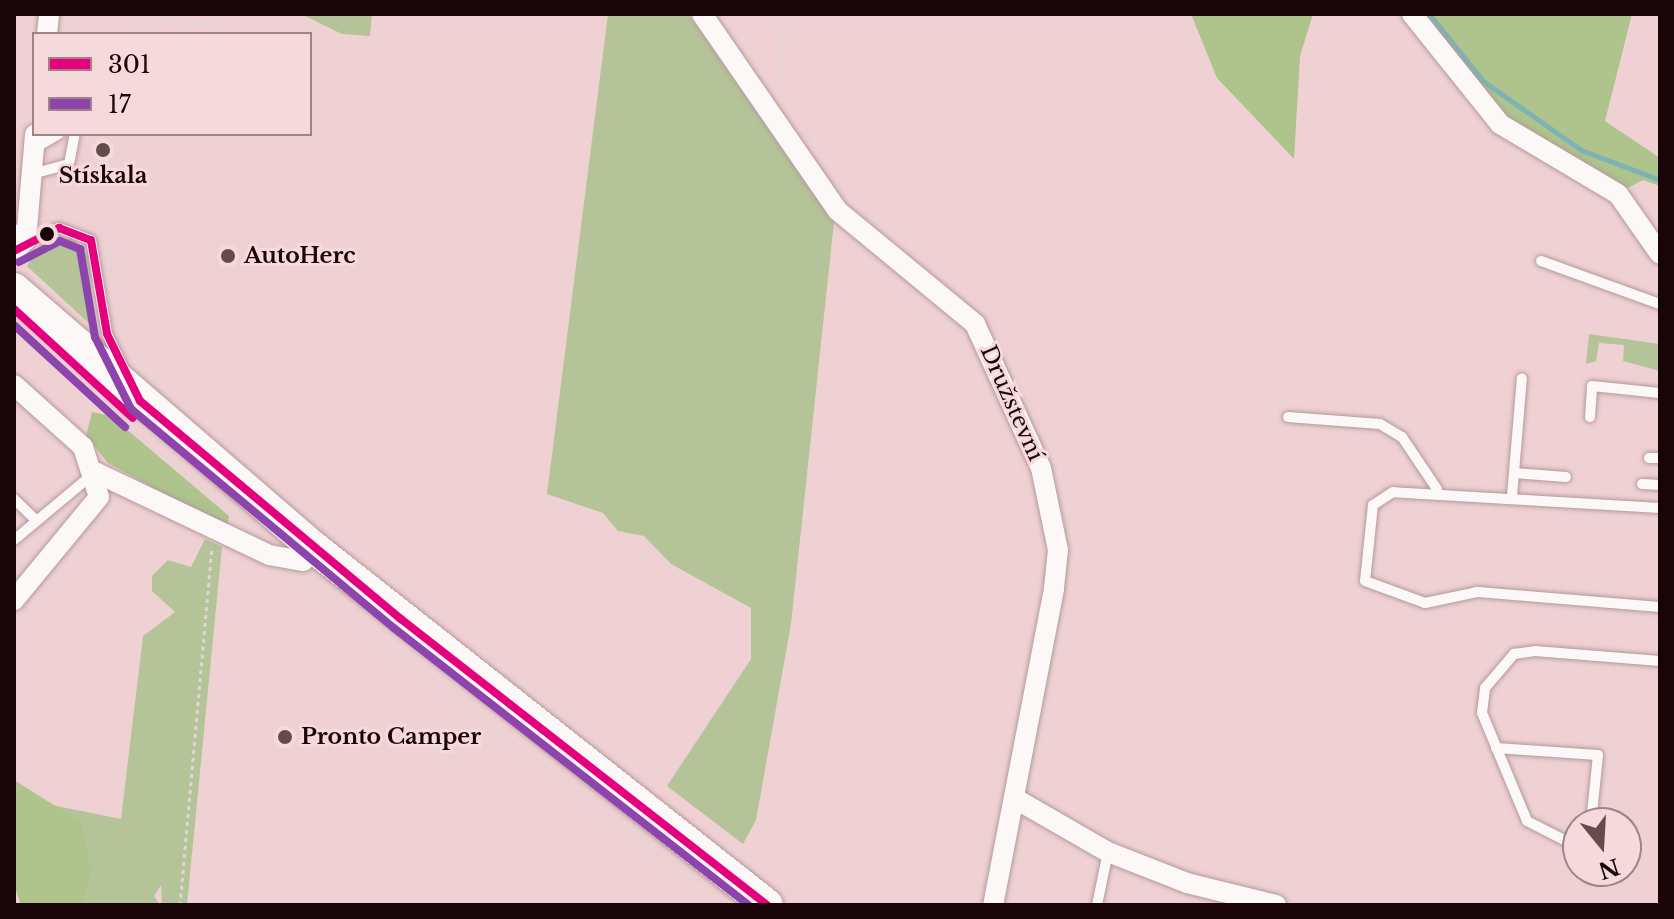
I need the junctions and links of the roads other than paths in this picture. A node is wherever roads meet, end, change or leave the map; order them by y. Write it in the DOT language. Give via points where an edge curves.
graph roads {
  1 [pos="702,14"];
  2 [pos="1412,14"];
  3 [pos="75,136"];
  4 [pos="34,142"];
  5 [pos="30,175"];
  6 [pos="20,236"];
  7 [pos="1660,254"];
  8 [pos="1541,261"];
  9 [pos="14,289"];
  10 [pos="1660,304"];
  11 [pos="14,309"];
  12 [pos="1522,378"];
  13 [pos="14,385"];
  14 [pos="1660,393"];
  15 [pos="140,401"];
  16 [pos="1288,417"];
  17 [pos="1590,417"];
  18 [pos="95,472"];
  19 [pos="1514,473"];
  20 [pos="1566,477"];
  21 [pos="1642,484"];
  22 [pos="1660,485"];
  23 [pos="1437,489"];
  24 [pos="1512,496"];
  25 [pos="14,499"];
  26 [pos="1660,508"];
  27 [pos="34,518"];
  28 [pos="14,540"];
  29 [pos="303,561"];
  30 [pos="14,600"];
  31 [pos="1660,607"];
  32 [pos="1660,661"];
  33 [pos="1496,748"];
  34 [pos="1014,798"];
  35 [pos="1593,807"];
  36 [pos="1562,839"];
  37 [pos="1108,852"];
  38 [pos="774,895"];
  39 [pos="742,905"];
  40 [pos="993,905"];
  41 [pos="1097,905"];
  42 [pos="1276,905"];
  1 -- 34 [label="street, Družstevní" via="838,211 975,324 1041,468 1058,550"];
  2 -- 7 [label="street" via="1500,124 1618,194"];
  3 -- 5 [label="lane" via="69,164"];
  4 -- 5 [label="street"];
  5 -- 6 [label="street"];
  6 -- 15 [label="lane" via="59,228 91,240 107,334"];
  8 -- 10 [label="lane"];
  9 -- 15 [label="main road"];
  11 -- 29 [label="main road"];
  12 -- 19 [label="lane"];
  13 -- 18 [label="street" via="83,447"];
  14 -- 17 [label="lane" via="1592,386"];
  15 -- 38 [label="main road" via="390,610"];
  16 -- 23 [label="lane" via="1380,424 1402,437"];
  18 -- 27 [label="lane"];
  18 -- 29 [label="street" via="214,529"];
  18 -- 30 [label="street" via="99,497 85,524"];
  19 -- 20 [label="lane"];
  19 -- 24 [label="lane"];
  21 -- 22 [label="lane"];
  23 -- 24 [label="lane"];
  23 -- 31 [label="lane" via="1393,492 1373,505 1365,581 1425,603 1477,592"];
  24 -- 26 [label="lane"];
  25 -- 27 [label="lane"];
  27 -- 28 [label="lane"];
  29 -- 39 [label="main road"];
  32 -- 33 [label="lane" via="1514,654 1485,688 1482,713"];
  33 -- 35 [label="lane" via="1598,755"];
  33 -- 36 [label="lane" via="1527,821"];
  34 -- 37 [label="street"];
  34 -- 40 [label="street, Družstevní"];
  37 -- 41 [label="lane"];
  37 -- 42 [label="street"];
}
